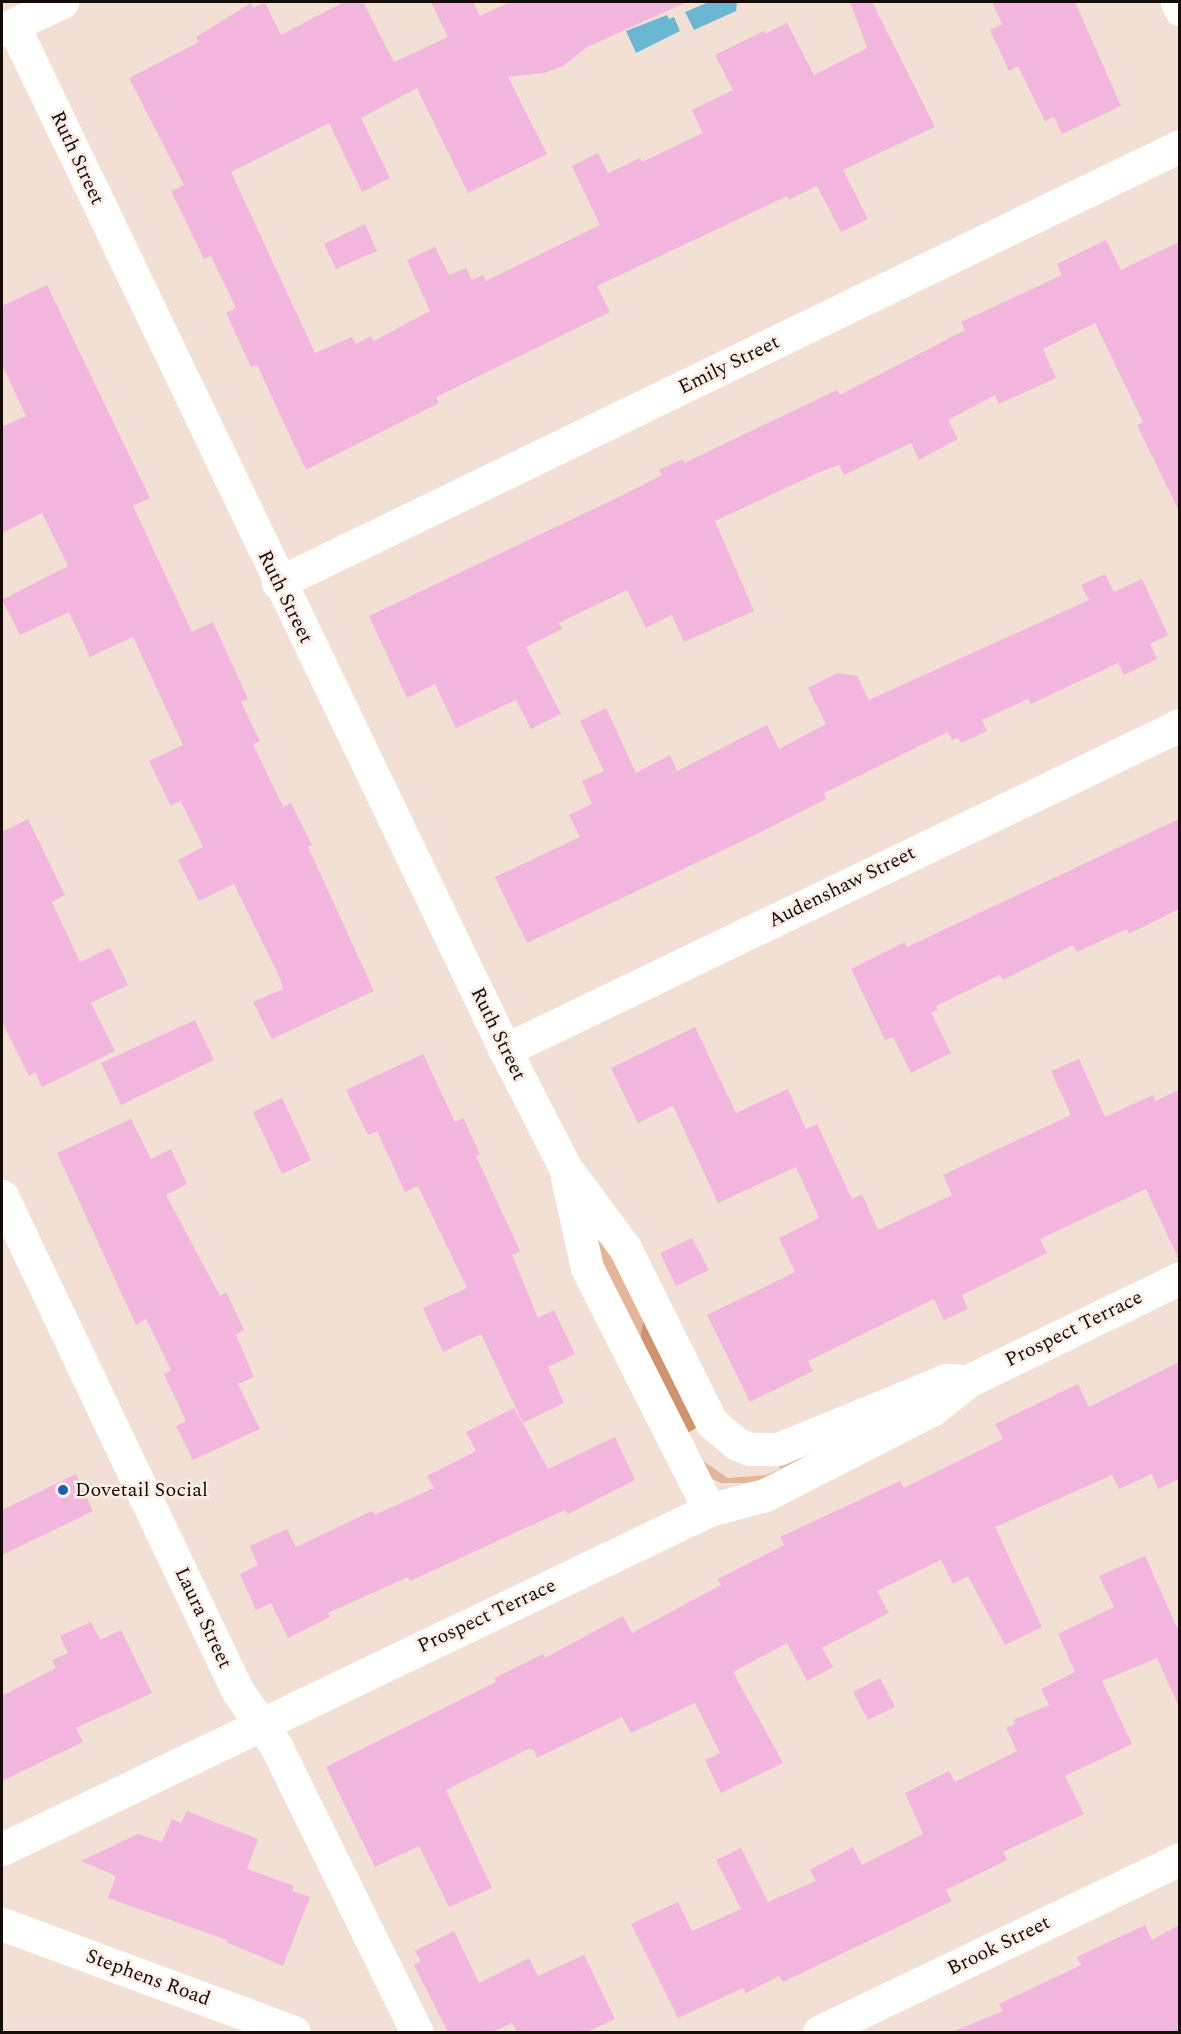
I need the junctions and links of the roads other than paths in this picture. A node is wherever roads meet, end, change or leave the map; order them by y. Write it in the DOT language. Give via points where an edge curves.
graph roads {
  1 [pos="62,2"];
  2 [pos="1177,2"];
  3 [pos="1179,9"];
  4 [pos="7,27"];
  5 [pos="1179,146"];
  6 [pos="278,583"];
  7 [pos="1179,725"];
  8 [pos="505,1050"];
  9 [pos="565,1167"];
  10 [pos="2,1196"];
  11 [pos="1179,1278"];
  12 [pos="968,1381"];
  13 [pos="737,1444"];
  14 [pos="709,1510"];
  15 [pos="259,1724"];
  16 [pos="2,1849"];
  17 [pos="1179,1859"];
  18 [pos="2,1924"];
  19 [pos="294,2032"];
  20 [pos="417,2032"];
  21 [pos="819,2032"];
  1 -- 4 [label="street"];
  2 -- 3 [label="street"];
  4 -- 6 [label="street, Ruth Street"];
  5 -- 6 [label="street, Emily Street"];
  6 -- 8 [label="street, Ruth Street"];
  7 -- 8 [label="street, Audenshaw Street"];
  8 -- 9 [label="street, Ruth Street"];
  9 -- 13 [label="street, Ruth Street" via="625,1248 712,1423"];
  9 -- 14 [label="street, Ruth Street" via="587,1268"];
  10 -- 15 [label="street, Laura Street" via="237,1690"];
  11 -- 12 [label="street, Prospect Terrace"];
  12 -- 13 [label="street, Prospect Terrace" via="946,1380 778,1449 750,1449"];
  12 -- 14 [label="street, Prospect Terrace" via="933,1409 765,1495"];
  14 -- 15 [label="street, Prospect Terrace"];
  15 -- 16 [label="street, Prospect Terrace"];
  15 -- 20 [label="street, Laura Street" via="276,1746"];
  17 -- 21 [label="street, Brook Street"];
  18 -- 19 [label="street, Stephens Road"];
}
